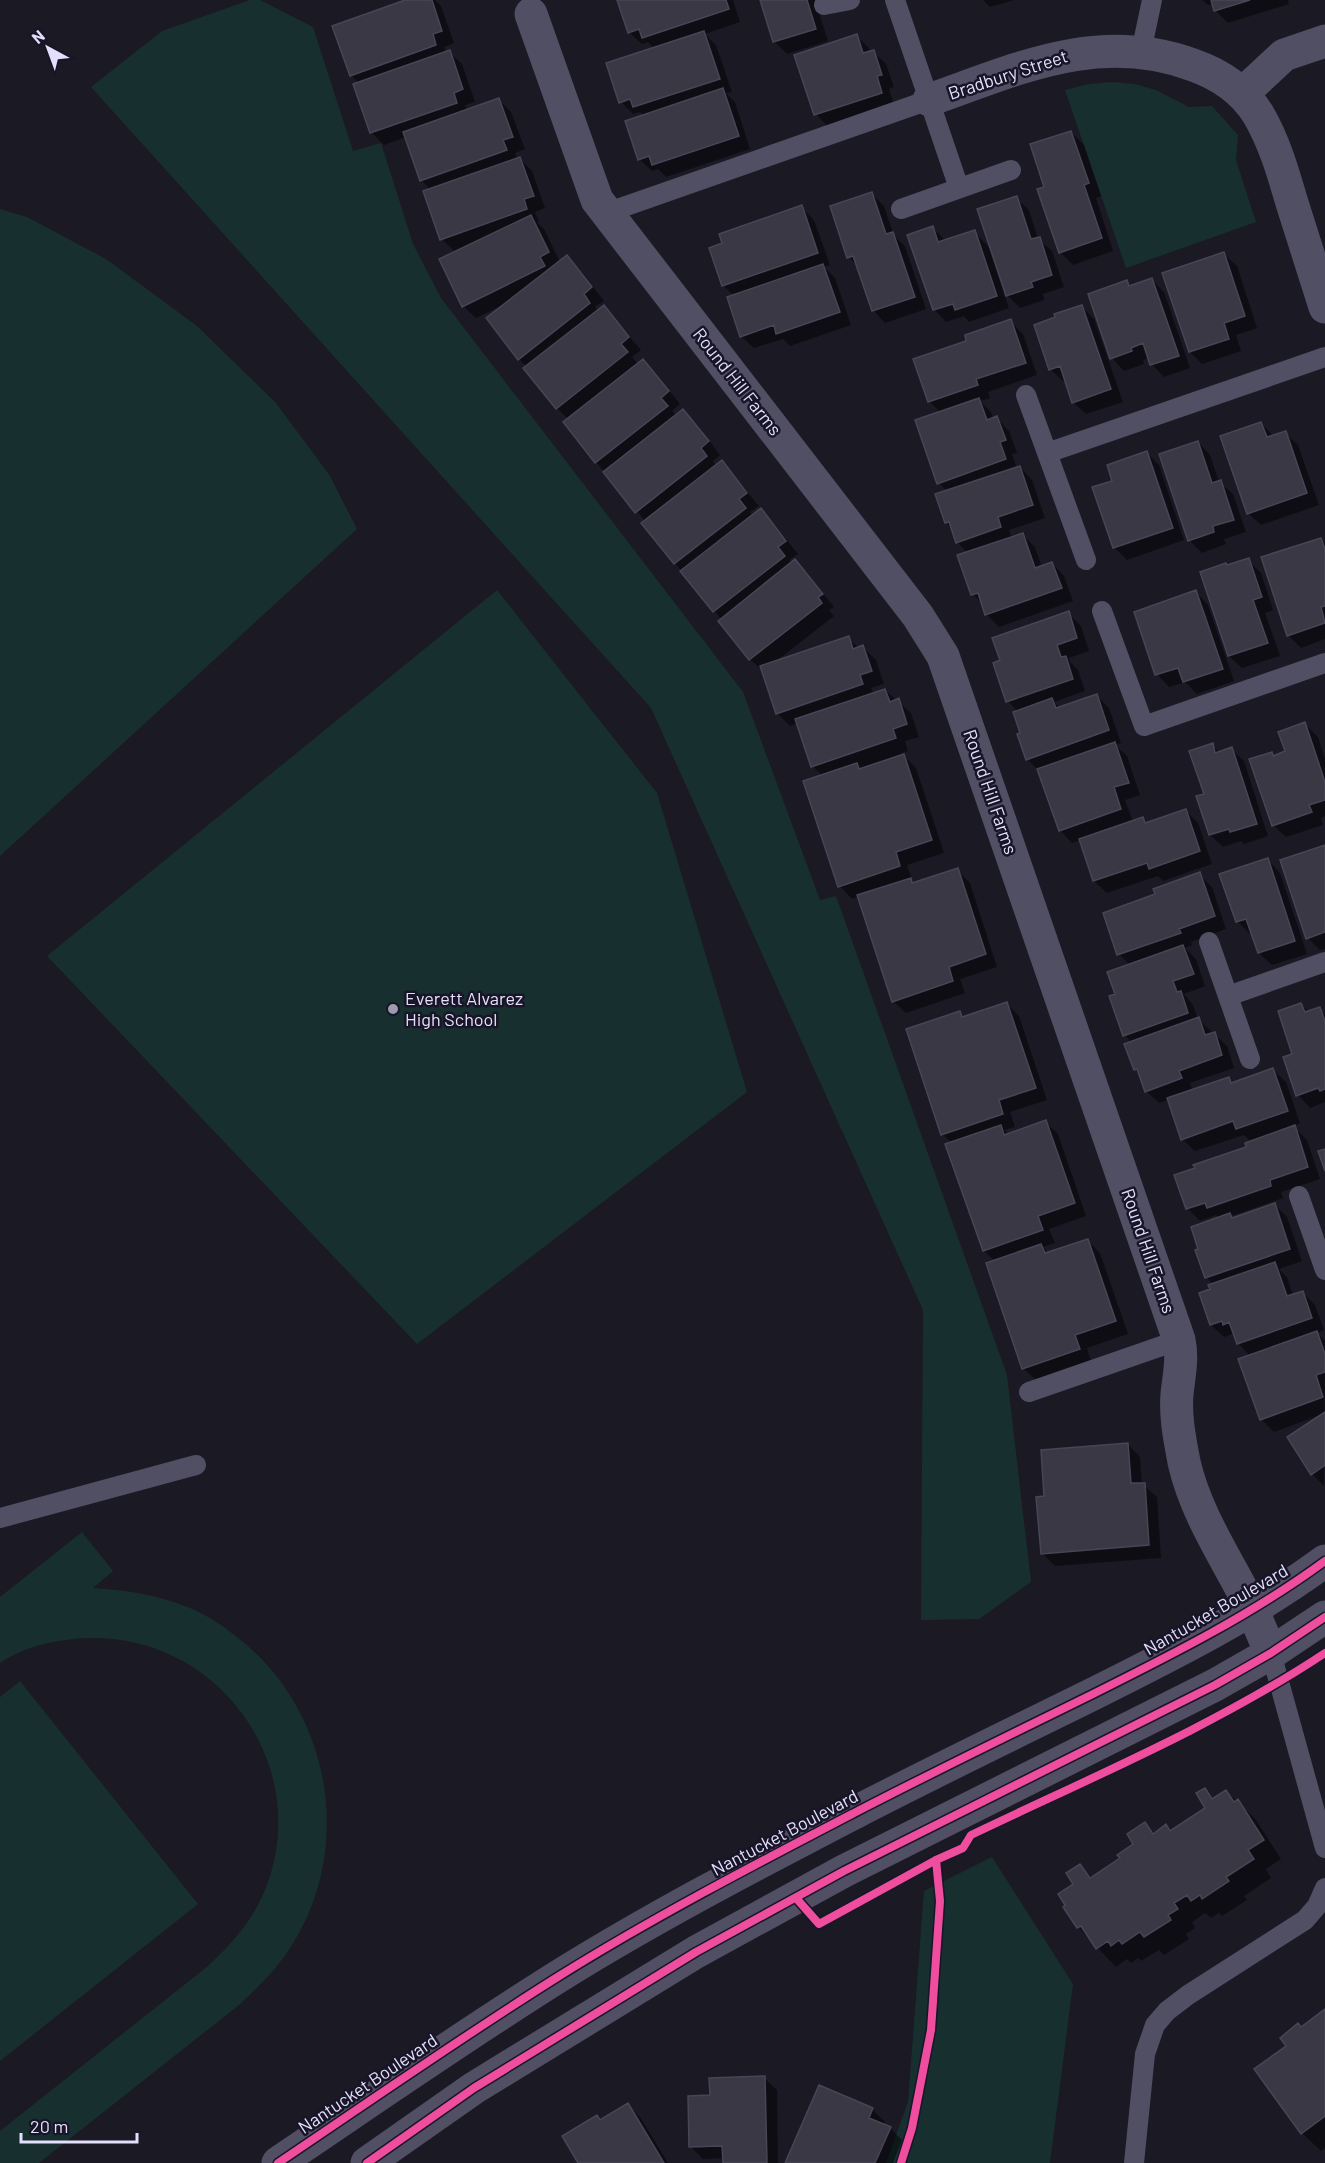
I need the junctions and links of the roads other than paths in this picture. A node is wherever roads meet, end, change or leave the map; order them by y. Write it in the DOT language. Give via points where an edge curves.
graph roads {
  1 [pos="850,0"];
  2 [pos="895,0"];
  3 [pos="1152,0"];
  4 [pos="824,5"];
  5 [pos="531,14"];
  6 [pos="1325,41"];
  7 [pos="1141,52"];
  8 [pos="1242,94"];
  9 [pos="929,100"];
  10 [pos="1011,170"];
  11 [pos="960,188"];
  12 [pos="901,209"];
  13 [pos="606,213"];
  14 [pos="1325,307"];
  15 [pos="1325,357"];
  16 [pos="1026,395"];
  17 [pos="1047,453"];
  18 [pos="1086,560"];
  19 [pos="1102,611"];
  20 [pos="1325,663"];
  21 [pos="1209,942"];
  22 [pos="1325,962"];
  23 [pos="1228,996"];
  24 [pos="1250,1059"];
  25 [pos="1299,1196"];
  26 [pos="1325,1269"];
  27 [pos="1179,1340"];
  28 [pos="1029,1392"];
  29 [pos="196,1464"];
  30 [pos="0,1518"];
  31 [pos="1325,1561"];
  32 [pos="1251,1608"];
  33 [pos="1325,1617"];
  34 [pos="1271,1653"];
  35 [pos="1325,1848"];
  36 [pos="1325,1888"];
  37 [pos="278,2163"];
  38 [pos="367,2163"];
  39 [pos="1134,2163"];
  1 -- 4 [label="lane"];
  2 -- 9 [label="lane"];
  3 -- 7 [label="lane"];
  5 -- 13 [label="street, Round Hill Farms" via="591,186"];
  6 -- 8 [label="street" via="1284,55"];
  7 -- 8 [label="street, Bradbury Street" via="1207,70"];
  7 -- 9 [label="street, Bradbury Street" via="1074,53"];
  8 -- 14 [label="street, Bradbury Street" via="1267,130 1278,157"];
  9 -- 11 [label="lane"];
  9 -- 13 [label="lane"];
  10 -- 11 [label="lane"];
  11 -- 12 [label="lane"];
  13 -- 27 [label="street, Round Hill Farms" via="918,616 943,656"];
  15 -- 17 [label="lane"];
  16 -- 17 [label="lane"];
  17 -- 18 [label="lane"];
  19 -- 20 [label="lane" via="1144,726"];
  21 -- 23 [label="lane"];
  22 -- 23 [label="lane"];
  23 -- 24 [label="lane"];
  25 -- 26 [label="lane"];
  27 -- 28 [label="lane"];
  27 -- 32 [label="street, Round Hill Farms" via="1177,1425 1185,1464 1196,1502"];
  29 -- 30 [label="lane"];
  31 -- 32 [label="street, Nantucket Boulevard"];
  32 -- 34 [label="street, Round Hill Farms"];
  32 -- 37 [label="street, Nantucket Boulevard" via="1188,1647 880,1800 649,1923 558,1977"];
  33 -- 34 [label="street"];
  34 -- 35 [label="lane"];
  34 -- 38 [label="street" via="1215,1685 844,1871 696,1952 474,2088"];
  36 -- 39 [label="lane" via="1305,1920 1188,1995 1155,2025 1145,2054"];
}
